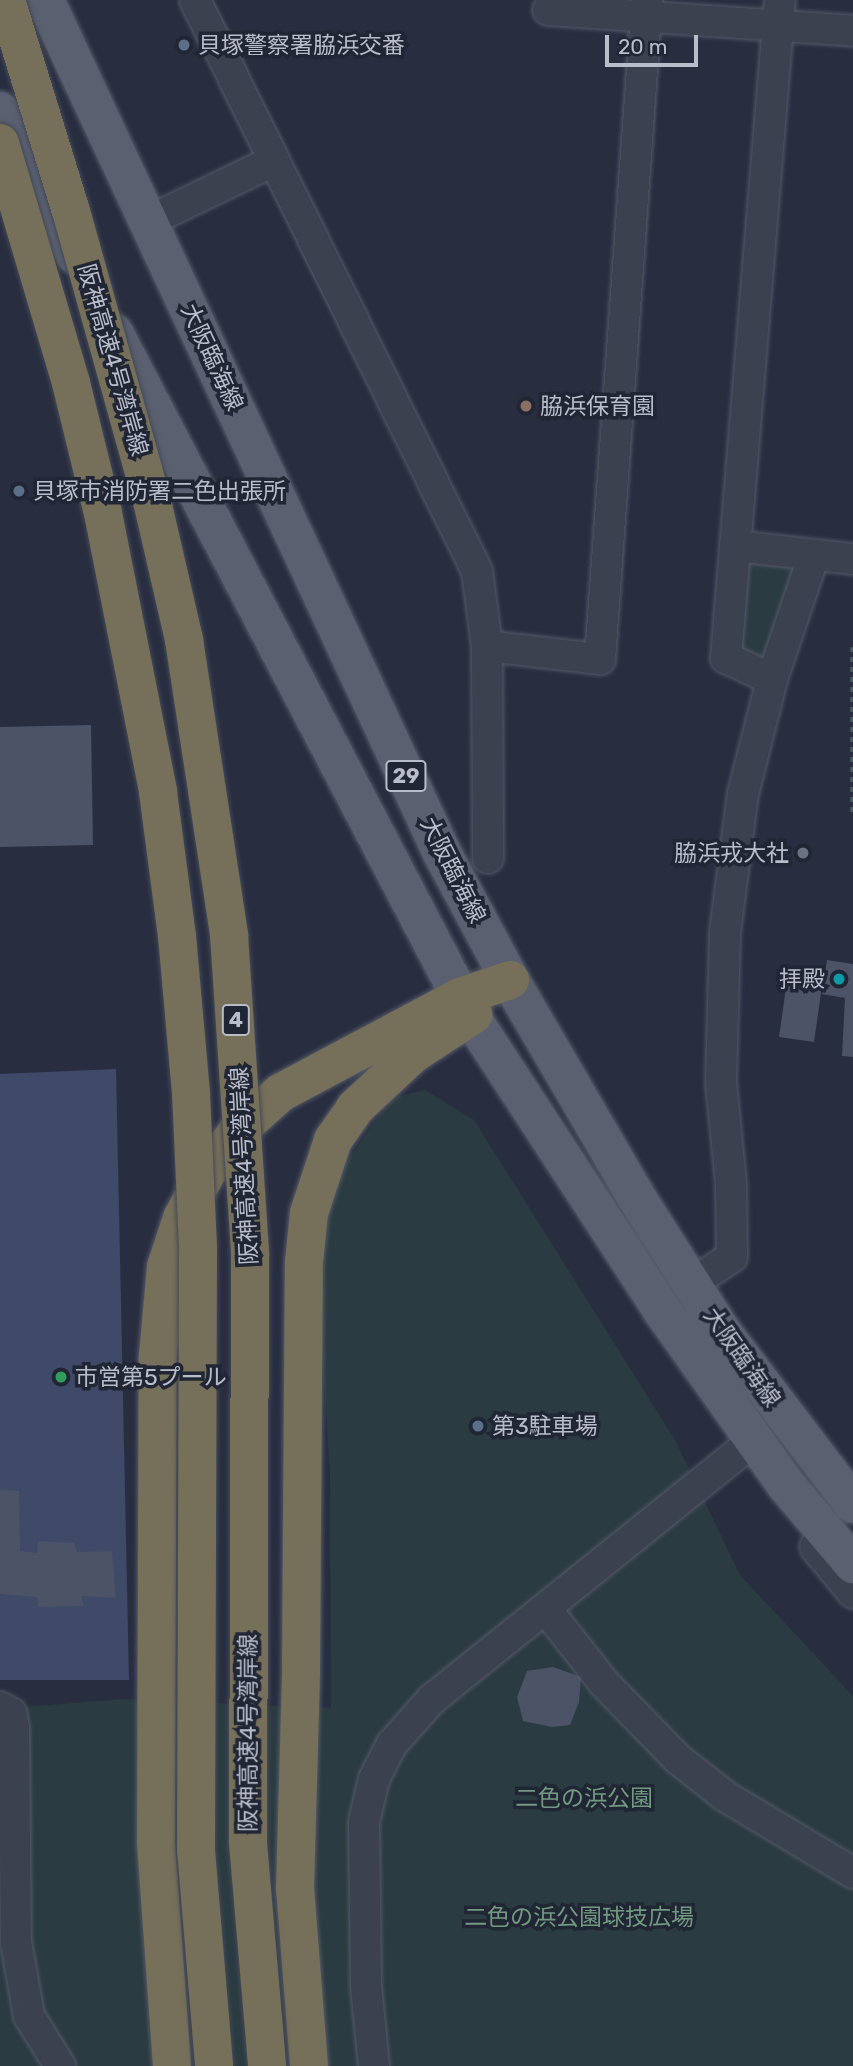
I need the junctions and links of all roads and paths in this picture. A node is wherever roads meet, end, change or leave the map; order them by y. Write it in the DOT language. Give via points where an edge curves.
graph roads {
  1 [pos="3,0"];
  2 [pos="46,0"];
  3 [pos="195,0"];
  4 [pos="647,8"];
  5 [pos="548,10"];
  6 [pos="780,13"];
  7 [pos="853,31"];
  8 [pos="0,111"];
  9 [pos="0,142"];
  10 [pos="273,161"];
  11 [pos="149,221"];
  12 [pos="735,546"];
  13 [pos="814,555"];
  14 [pos="853,559"];
  15 [pos="487,646"];
  16 [pos="853,647"];
  17 [pos="772,680"];
  18 [pos="853,814"];
  19 [pos="488,858"];
  20 [pos="510,980"];
  21 [pos="466,1007"];
  22 [pos="691,1284"];
  23 [pos="661,1309"];
  24 [pos="739,1452"];
  25 [pos="853,1504"];
  26 [pos="853,1564"];
  27 [pos="853,1592"];
  28 [pos="546,1609"];
  29 [pos="0,1707"];
  30 [pos="853,1873"];
  31 [pos="60,2066"];
  32 [pos="172,2066"];
  33 [pos="214,2066"];
  34 [pos="267,2066"];
  35 [pos="309,2066"];
  36 [pos="374,2066"];
  1 -- 34 [label="highway, 阪神高速4号湾岸線 / 4, bridge" via="71,211 152,501 184,640 229,934 250,1252 248,1843"];
  2 -- 11 [label="main road, 大阪臨海線 / 29"];
  3 -- 10 [label="street"];
  4 -- 5 [label="street"];
  4 -- 6 [label="street"];
  4 -- 15 [label="street" via="600,659"];
  6 -- 7 [label="street"];
  6 -- 12 [label="street"];
  8 -- 21 [label="main road, 大阪臨海線 / 29"];
  9 -- 33 [label="highway, 阪神高速4号湾岸線 / 4, bridge" via="71,383 103,513 158,792 177,936 198,1248 196,1850"];
  10 -- 11 [label="street"];
  10 -- 15 [label="street" via="477,571"];
  11 -- 20 [label="main road, 大阪臨海線 / 29" via="442,853"];
  12 -- 13 [label="street"];
  12 -- 17 [label="street" via="726,658"];
  13 -- 14 [label="street"];
  13 -- 17 [label="street"];
  15 -- 19 [label="street"];
  16 -- 18 [label="path"];
  17 -- 22 [label="street" via="743,794 725,932 721,1083 731,1183 732,1257"];
  20 -- 21 [label="highway"];
  20 -- 22 [label="main road, 大阪臨海線 / 29"];
  21 -- 23 [label="main road, 大阪臨海線 / 29" via="591,1208"];
  21 -- 32 [label="highway" via="280,1093 238,1131 206,1172 182,1219 166,1268 158,1356 156,1842"];
  21 -- 35 [label="highway" via="355,1108 333,1140 309,1213 304,1262 302,1673 295,1889"];
  22 -- 25 [label="main road, 大阪臨海線 / 29" via="808,1450"];
  23 -- 24 [label="street"];
  23 -- 26 [label="main road, 大阪臨海線 / 29" via="786,1485"];
  24 -- 27 [label="street"];
  24 -- 28 [label="street"];
  28 -- 30 [label="street" via="604,1683 678,1759 735,1802"];
  28 -- 36 [label="street" via="412,1717 374,1779 364,1822 363,1897"];
  29 -- 31 [label="street" via="11,1713 14,1729 16,1942 29,2015"];
}
